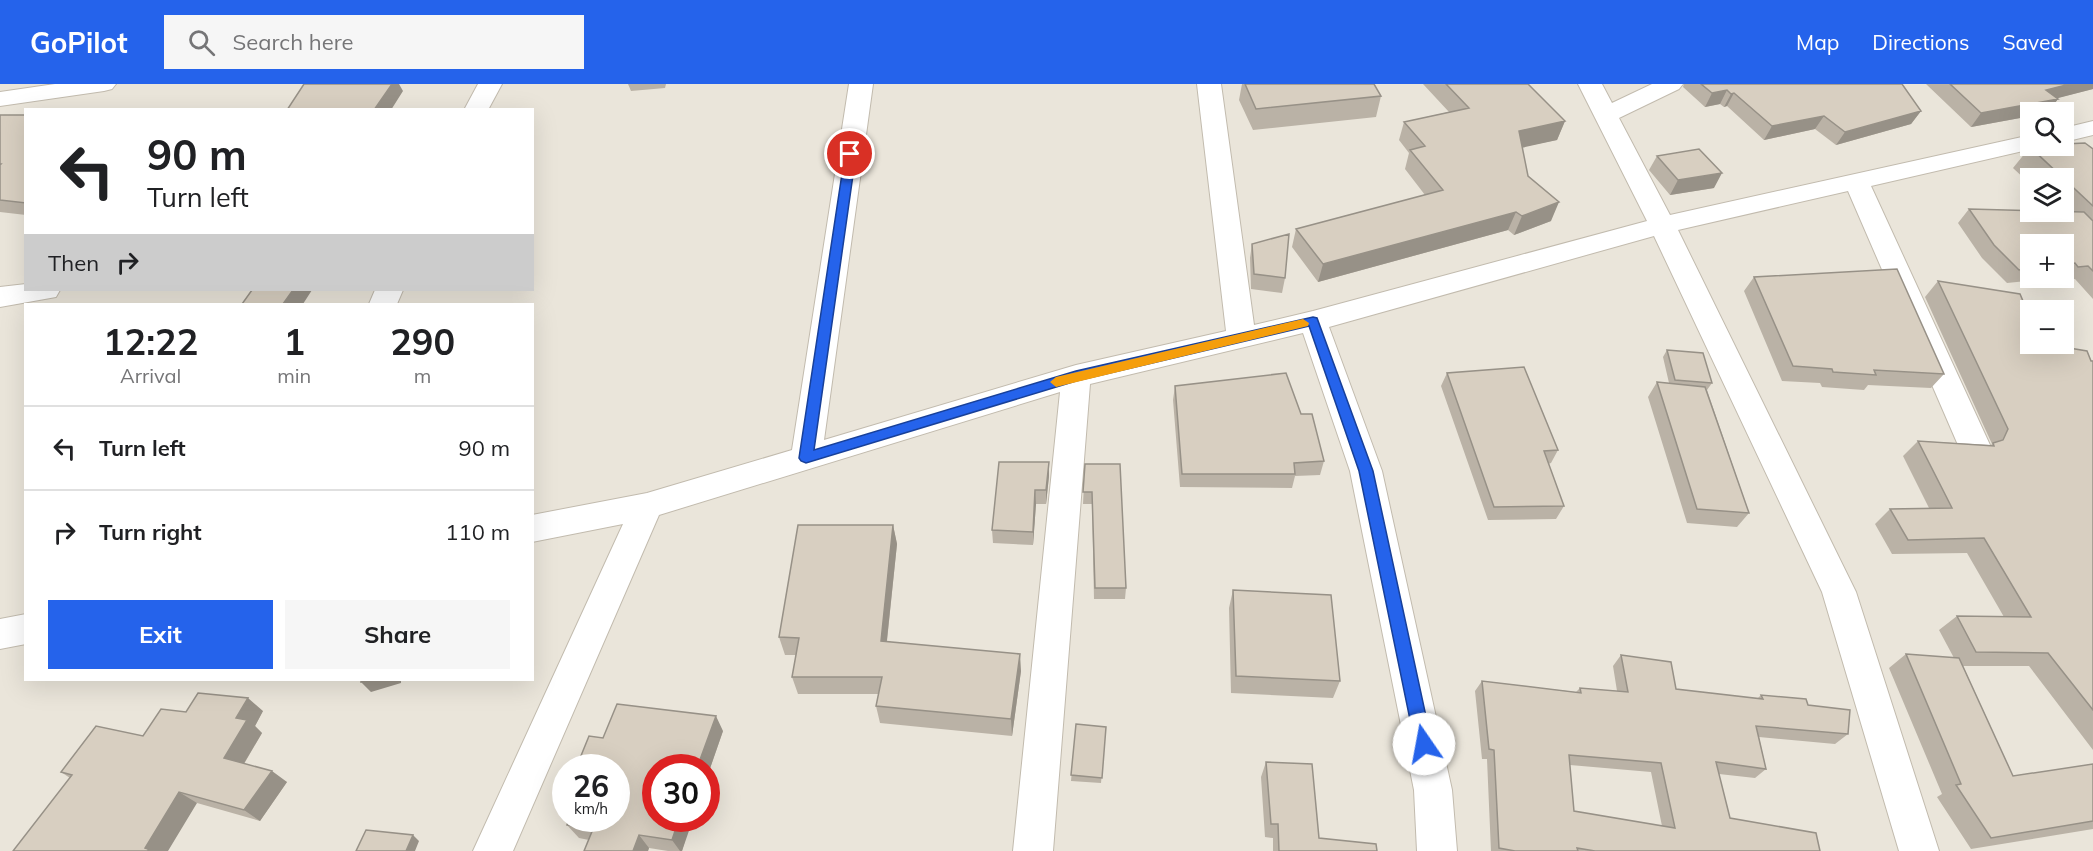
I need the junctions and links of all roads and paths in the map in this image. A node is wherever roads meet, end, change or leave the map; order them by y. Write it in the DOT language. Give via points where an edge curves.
graph roads {
  1 [pos="104,84"];
  2 [pos="490,84"];
  3 [pos="861,84"];
  4 [pos="1209,84"];
  5 [pos="1590,84"];
  6 [pos="1671,84"];
  7 [pos="0,99"];
  8 [pos="477,108"];
  9 [pos="1606,115"];
  10 [pos="2093,128"];
  11 [pos="2074,133"];
  12 [pos="2020,144"];
  13 [pos="1856,181"];
  14 [pos="1662,225"];
  15 [pos="39,291"];
  16 [pos="0,297"];
  17 [pos="1313,321"];
  18 [pos="1241,338"];
  19 [pos="1076,376"];
  20 [pos="1974,445"];
  21 [pos="806,458"];
  22 [pos="647,506"];
  23 [pos="534,529"];
  24 [pos="24,629"];
  25 [pos="0,634"];
  26 [pos="493,851"];
  27 [pos="1032,851"];
  28 [pos="1437,851"];
  29 [pos="1919,851"];
  1 -- 7 [label="street"];
  2 -- 8 [label="street"];
  3 -- 21 [label="street"];
  4 -- 18 [label="street"];
  5 -- 9 [label="street"];
  6 -- 9 [label="street"];
  9 -- 14 [label="street"];
  10 -- 11 [label="street"];
  12 -- 13 [label="street"];
  13 -- 14 [label="street"];
  13 -- 20 [label="street"];
  14 -- 17 [label="street"];
  14 -- 29 [label="street" via="1839,592"];
  15 -- 16 [label="street"];
  17 -- 18 [label="street"];
  17 -- 28 [label="street" via="1366,471 1433,790"];
  18 -- 19 [label="street"];
  19 -- 21 [label="street"];
  19 -- 27 [label="street"];
  21 -- 22 [label="street"];
  22 -- 23 [label="street"];
  22 -- 26 [label="street"];
  24 -- 25 [label="street"];
}
